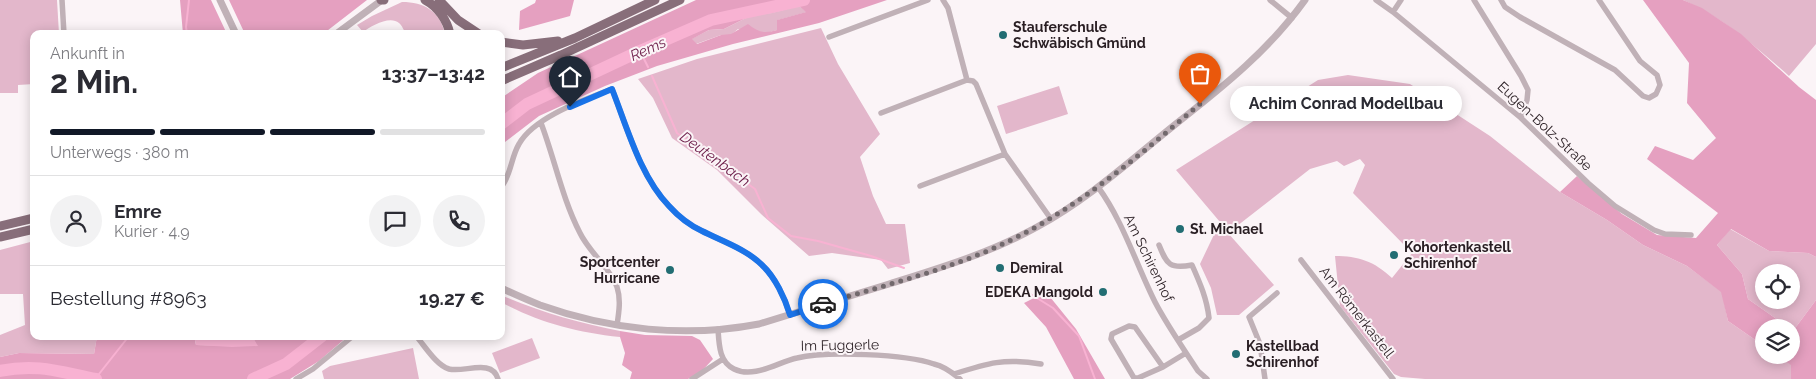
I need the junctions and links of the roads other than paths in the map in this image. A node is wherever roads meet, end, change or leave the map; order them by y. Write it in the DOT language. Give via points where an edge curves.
graph roads {
  1 [pos="62,0"];
  2 [pos="220,0"];
  3 [pos="382,0"];
  4 [pos="656,0"];
  5 [pos="680,0"];
  6 [pos="928,0"];
  7 [pos="943,0"];
  8 [pos="1270,0"];
  9 [pos="1305,0"];
  10 [pos="1376,0"];
  11 [pos="1401,0"];
  12 [pos="1474,0"];
  13 [pos="1501,0"];
  14 [pos="1599,0"];
  15 [pos="431,1"];
  16 [pos="1393,12"];
  17 [pos="1292,18"];
  18 [pos="64,30"];
  19 [pos="234,30"];
  20 [pos="341,30"];
  21 [pos="448,30"];
  22 [pos="473,30"];
  23 [pos="829,37"];
  24 [pos="575,38"];
  25 [pos="505,43"];
  26 [pos="505,66"];
  27 [pos="505,79"];
  28 [pos="967,80"];
  29 [pos="882,112"];
  30 [pos="1521,118"];
  31 [pos="541,123"];
  32 [pos="1004,154"];
  33 [pos="505,183"];
  34 [pos="920,186"];
  35 [pos="1098,187"];
  36 [pos="30,219"];
  37 [pos="1051,219"];
  38 [pos="0,226"];
  39 [pos="30,230"];
  40 [pos="1691,235"];
  41 [pos="0,237"];
  42 [pos="1159,245"];
  43 [pos="1302,260"];
  44 [pos="505,290"];
  45 [pos="1277,293"];
  46 [pos="790,315"];
  47 [pos="617,325"];
  48 [pos="718,329"];
  49 [pos="348,340"];
  50 [pos="419,340"];
  51 [pos="1178,340"];
  52 [pos="1186,353"];
  53 [pos="723,359"];
  54 [pos="1040,364"];
  55 [pos="1164,367"];
  56 [pos="1198,371"];
  57 [pos="954,374"];
  58 [pos="296,379"];
  59 [pos="498,379"];
  60 [pos="692,379"];
  61 [pos="960,379"];
  62 [pos="1196,379"];
  63 [pos="1207,379"];
  64 [pos="1265,379"];
  65 [pos="1393,379"];
  1 -- 18 [label="street"];
  2 -- 19 [label="street"];
  3 -- 20 [label="street"];
  4 -- 24 [label="highway"];
  5 -- 27 [label="highway"];
  6 -- 23 [label="street"];
  7 -- 28 [label="street"];
  8 -- 17 [label="street"];
  9 -- 17 [label="street"];
  10 -- 16 [label="street, Eugen-Bolz-Straße"];
  11 -- 16 [label="street"];
  12 -- 30 [label="street" via="1528,90"];
  13 -- 14 [label="street" via="1505,7 1520,17 1615,70 1643,96 1650,98 1660,85 1657,75 1640,61"];
  15 -- 21 [label="highway"];
  15 -- 22 [label="highway"];
  16 -- 30 [label="street, Eugen-Bolz-Straße"];
  17 -- 35 [label="street" via="1249,64"];
  24 -- 25 [label="highway" via="523,45"];
  24 -- 26 [label="highway"];
  28 -- 29 [label="street"];
  28 -- 32 [label="street" via="976,84"];
  30 -- 40 [label="street, Eugen-Bolz-Straße" via="1588,183 1634,219 1659,232"];
  31 -- 33 [label="street" via="519,144"];
  31 -- 46 [label="street" via="612,89 649,179 668,205 684,220 740,249 762,265 775,282"];
  31 -- 47 [label="street" via="571,216 588,247 616,285 620,308"];
  32 -- 34 [label="street"];
  32 -- 37 [label="street"];
  35 -- 37 [label="street"];
  35 -- 51 [label="street, Am Schirenhof" via="1155,303"];
  36 -- 38 [label="highway"];
  37 -- 46 [label="street" via="980,255"];
  39 -- 41 [label="highway"];
  42 -- 51 [label="street, Am Schirenhof" via="1169,264 1174,267 1192,265 1207,305 1209,318"];
  43 -- 65 [label="street, Am Römerkastell"];
  44 -- 47 [label="street" via="577,317"];
  45 -- 64 [label="street" via="1249,317 1260,344"];
  46 -- 48 [label="street" via="759,324"];
  47 -- 48 [label="street" via="663,330"];
  48 -- 53 [label="street"];
  49 -- 58 [label="street" via="319,365"];
  50 -- 59 [label="street" via="441,365 450,369 482,367"];
  51 -- 52 [label="street, Am Schirenhof"];
  52 -- 55 [label="street"];
  52 -- 56 [label="street, Am Schirenhof"];
  53 -- 57 [label="street, Im Fuggerle" via="733,369 747,372 820,355 872,356 934,364"];
  53 -- 60 [label="street"];
  54 -- 57 [label="street" via="1017,360 988,363"];
  55 -- 55 [label="street" via="1134,378 1111,338 1112,334 1129,326 1135,327"];
  56 -- 62 [label="street"];
  56 -- 63 [label="street, Am Schirenhof"];
  57 -- 61 [label="street, Im Fuggerle"];
}
